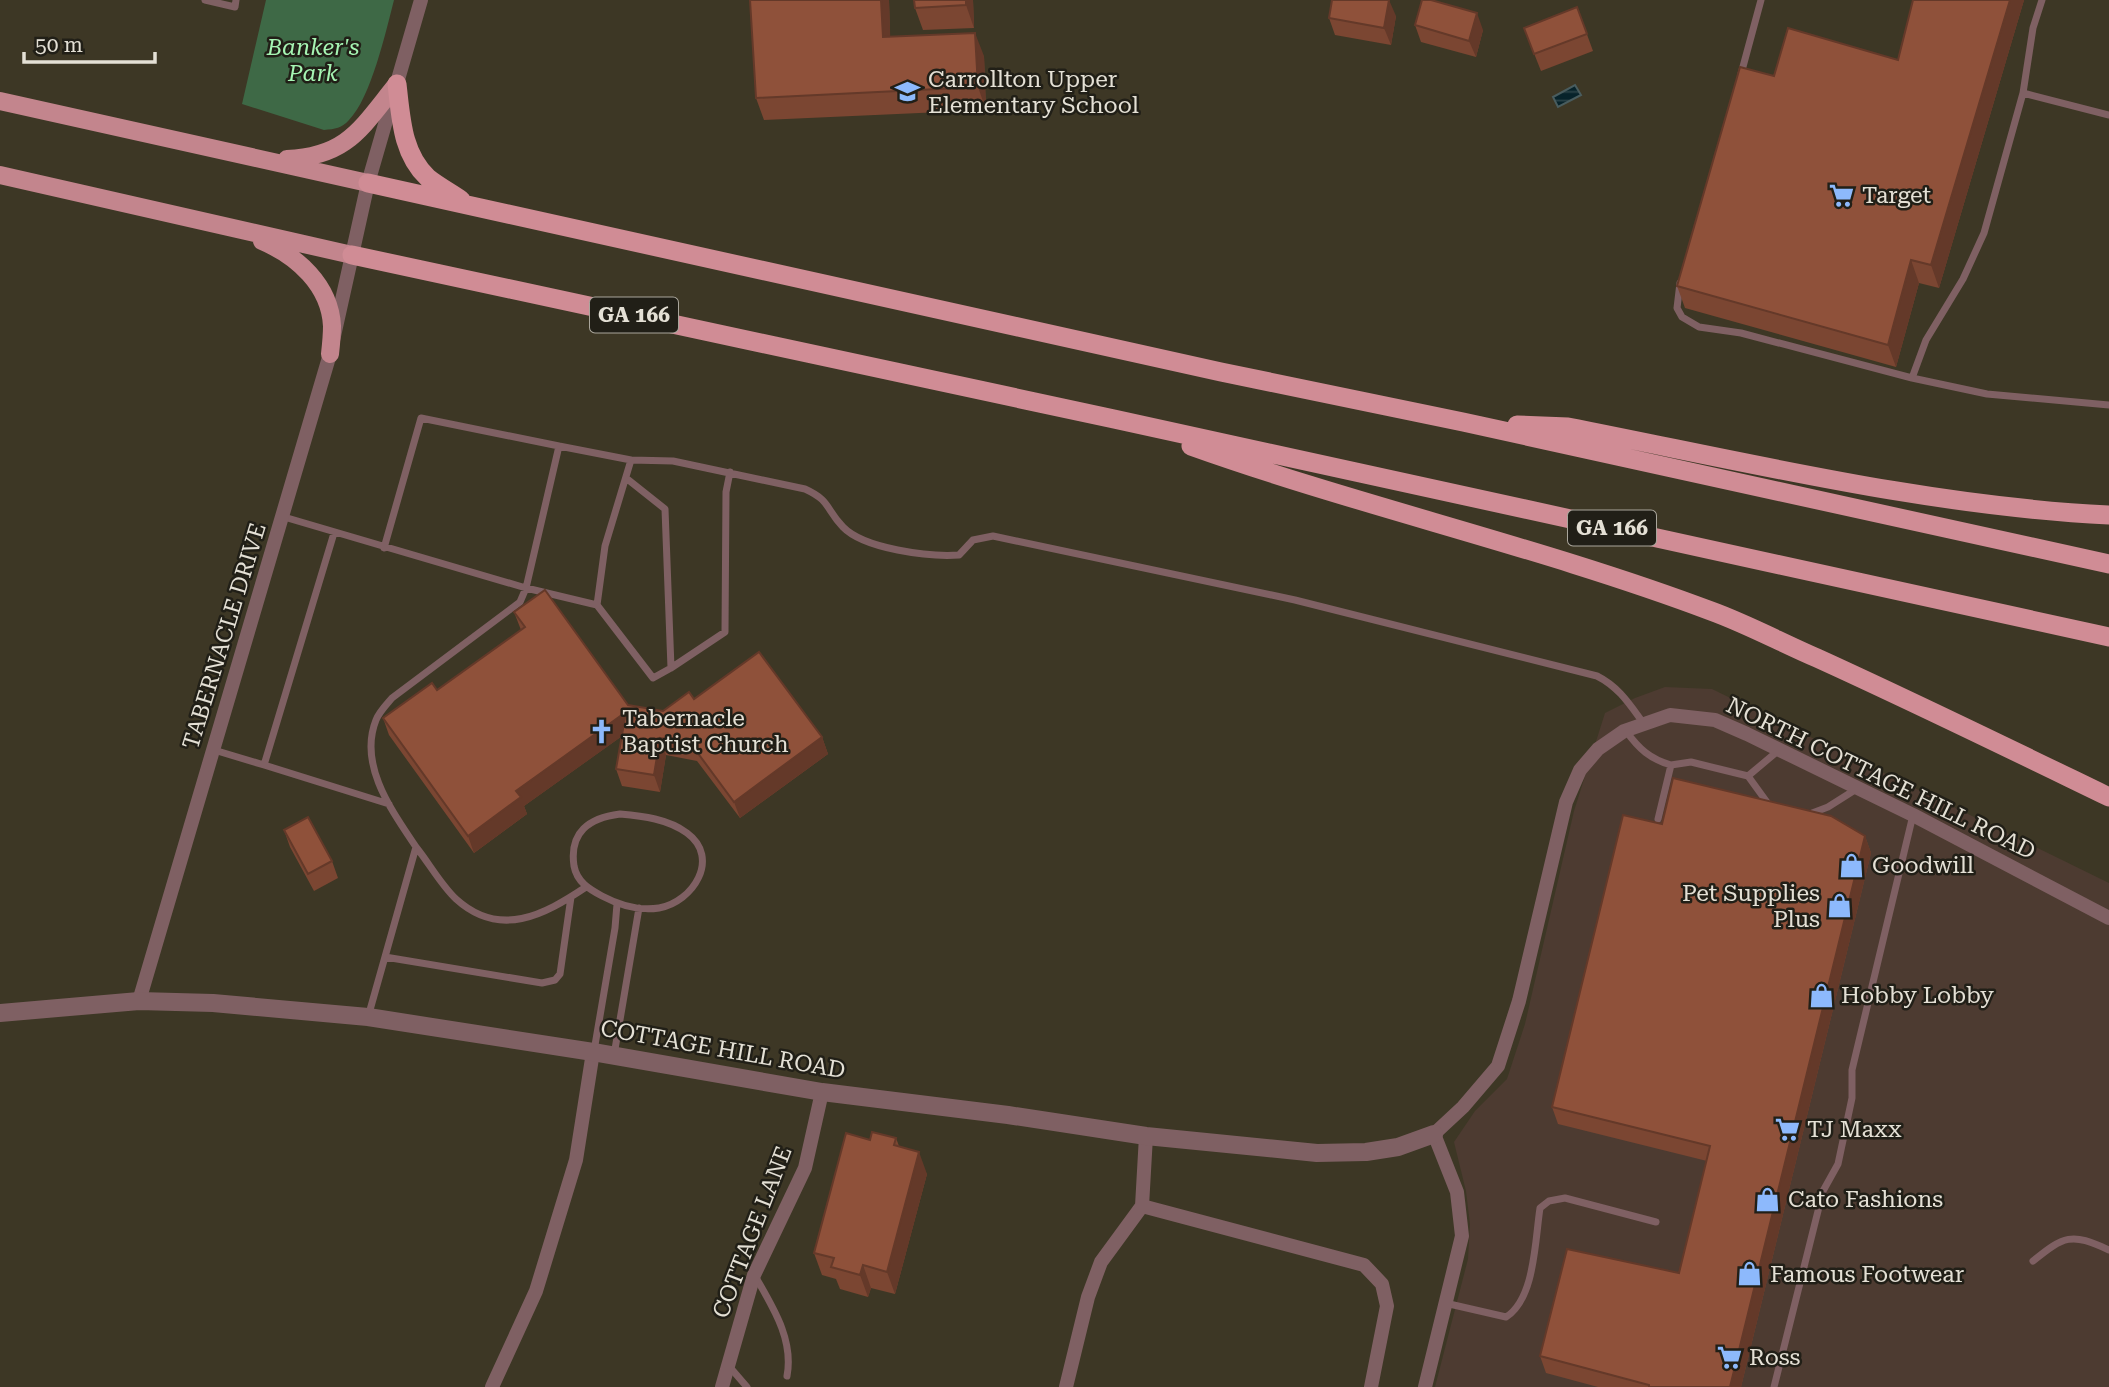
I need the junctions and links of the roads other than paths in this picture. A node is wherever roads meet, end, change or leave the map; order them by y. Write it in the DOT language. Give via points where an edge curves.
graph roads {
  1 [pos="205,0"];
  2 [pos="236,0"];
  3 [pos="421,0"];
  4 [pos="1761,0"];
  5 [pos="2042,0"];
  6 [pos="1740,80"];
  7 [pos="397,84"];
  8 [pos="2022,93"];
  9 [pos="0,101"];
  10 [pos="2109,115"];
  11 [pos="254,158"];
  12 [pos="0,176"];
  13 [pos="368,183"];
  14 [pos="474,208"];
  15 [pos="199,220"];
  16 [pos="352,254"];
  17 [pos="1681,279"];
  18 [pos="330,354"];
  19 [pos="1912,378"];
  20 [pos="2109,405"];
  21 [pos="1115,419"];
  22 [pos="1463,422"];
  23 [pos="559,446"];
  24 [pos="631,460"];
  25 [pos="730,472"];
  26 [pos="626,478"];
  27 [pos="2109,515"];
  28 [pos="284,517"];
  29 [pos="334,533"];
  30 [pos="384,548"];
  31 [pos="2109,564"];
  32 [pos="526,588"];
  33 [pos="597,605"];
  34 [pos="2109,637"];
  35 [pos="671,668"];
  36 [pos="1644,724"];
  37 [pos="1626,730"];
  38 [pos="214,750"];
  39 [pos="1780,750"];
  40 [pos="264,765"];
  41 [pos="1671,765"];
  42 [pos="1748,776"];
  43 [pos="1858,788"];
  44 [pos="2109,797"];
  45 [pos="389,804"];
  46 [pos="1780,809"];
  47 [pos="1801,815"];
  48 [pos="1913,815"];
  49 [pos="1658,819"];
  50 [pos="416,847"];
  51 [pos="586,887"];
  52 [pos="571,897"];
  53 [pos="617,904"];
  54 [pos="639,908"];
  55 [pos="2109,918"];
  56 [pos="385,957"];
  57 [pos="139,1001"];
  58 [pos="0,1013"];
  59 [pos="368,1017"];
  60 [pos="593,1052"];
  61 [pos="614,1056"];
  62 [pos="822,1092"];
  63 [pos="1434,1134"];
  64 [pos="1146,1136"];
  65 [pos="1142,1206"];
  66 [pos="1656,1222"];
  67 [pos="2109,1250"];
  68 [pos="2033,1261"];
  69 [pos="754,1275"];
  70 [pos="1444,1303"];
  71 [pos="727,1365"];
  72 [pos="787,1376"];
  73 [pos="492,1387"];
  74 [pos="722,1387"];
  75 [pos="747,1387"];
  76 [pos="1066,1387"];
  77 [pos="1371,1387"];
  78 [pos="1425,1387"];
  79 [pos="1774,1387"];
  1 -- 2 [label="lane" via="234,7"];
  3 -- 7 [label="street, TABERNACLE DRIVE"];
  4 -- 6 [label="lane"];
  5 -- 8 [label="lane"];
  7 -- 11 [label="main road" via="338,148 303,158"];
  7 -- 13 [label="street, TABERNACLE DRIVE"];
  7 -- 14 [label="highway" via="408,150 416,164 429,179"];
  8 -- 10 [label="lane"];
  8 -- 19 [label="lane" via="1984,233 1926,340"];
  9 -- 11 [label="main road"];
  11 -- 13 [label="main road"];
  12 -- 15 [label="main road"];
  13 -- 14 [label="highway"];
  13 -- 16 [label="street, TABERNACLE DRIVE"];
  14 -- 22 [label="highway"];
  15 -- 16 [label="main road"];
  15 -- 18 [label="main road" via="265,242 302,265 327,304 332,326"];
  16 -- 18 [label="street, TABERNACLE DRIVE"];
  16 -- 21 [label="highway, GA 166"];
  17 -- 19 [label="lane" via="1677,308 1682,317 1699,327 1741,333"];
  18 -- 28 [label="street, TABERNACLE DRIVE"];
  19 -- 20 [label="lane" via="1987,394"];
  21 -- 34 [label="highway, GA 166"];
  21 -- 44 [label="highway" via="1223,458 1713,611 1913,701"];
  22 -- 27 [label="highway" via="1568,427 1898,491 2040,512"];
  22 -- 31 [label="highway"];
  23 -- 24 [label="lane"];
  23 -- 30 [label="lane" via="421,418"];
  23 -- 32 [label="lane"];
  24 -- 25 [label="lane" via="673,461"];
  24 -- 26 [label="lane"];
  25 -- 35 [label="lane" via="726,632"];
  25 -- 36 [label="lane" via="822,496 844,528 872,544 959,555 973,540 993,536 1295,600 1597,676 1620,691"];
  26 -- 33 [label="lane" via="605,546"];
  26 -- 35 [label="lane" via="665,509"];
  28 -- 29 [label="lane"];
  28 -- 38 [label="street, TABERNACLE DRIVE"];
  29 -- 30 [label="lane"];
  29 -- 40 [label="lane"];
  30 -- 32 [label="lane"];
  32 -- 33 [label="lane"];
  32 -- 45 [label="lane" via="520,602 391,698 376,718 369,746"];
  33 -- 35 [label="lane" via="653,678"];
  36 -- 37 [label="street, NORTH COTTAGE HILL ROAD"];
  36 -- 39 [label="street, NORTH COTTAGE HILL ROAD" via="1670,715 1715,720"];
  37 -- 41 [label="lane" via="1639,750"];
  37 -- 63 [label="street, NORTH COTTAGE HILL ROAD" via="1598,749 1580,770 1566,802 1499,1066"];
  38 -- 40 [label="lane"];
  38 -- 57 [label="street, TABERNACLE DRIVE"];
  39 -- 42 [label="lane"];
  39 -- 43 [label="street, NORTH COTTAGE HILL ROAD"];
  40 -- 45 [label="lane"];
  41 -- 42 [label="lane" via="1691,762"];
  41 -- 49 [label="lane"];
  42 -- 46 [label="lane" via="1762,799"];
  43 -- 47 [label="lane" via="1812,815"];
  43 -- 48 [label="street, NORTH COTTAGE HILL ROAD"];
  45 -- 50 [label="lane"];
  48 -- 55 [label="street, NORTH COTTAGE HILL ROAD"];
  48 -- 79 [label="lane" via="1852,1070 1852,1098 1838,1164 1824,1191"];
  50 -- 52 [label="lane" via="455,898 486,918 533,917"];
  50 -- 56 [label="lane"];
  51 -- 52 [label="lane"];
  51 -- 53 [label="lane"];
  51 -- 54 [label="lane" via="575,873 573,859 574,845 588,824 620,814 659,820 696,842 702,865 692,891 659,908"];
  52 -- 56 [label="lane" via="560,974 555,981 542,983"];
  53 -- 54 [label="lane"];
  53 -- 60 [label="lane"];
  54 -- 61 [label="lane"];
  56 -- 59 [label="lane"];
  57 -- 58 [label="street, COTTAGE HILL ROAD"];
  57 -- 59 [label="street, COTTAGE HILL ROAD"];
  59 -- 60 [label="street, COTTAGE HILL ROAD"];
  60 -- 61 [label="street, COTTAGE HILL ROAD"];
  60 -- 73 [label="street" via="576,1160 536,1291"];
  61 -- 62 [label="street, COTTAGE HILL ROAD"];
  62 -- 64 [label="street, COTTAGE HILL ROAD"];
  62 -- 69 [label="street, COTTAGE LANE" via="805,1168"];
  63 -- 64 [label="street, COTTAGE HILL ROAD" via="1398,1147 1339,1154"];
  63 -- 70 [label="street" via="1457,1192 1462,1236"];
  64 -- 65 [label="street"];
  65 -- 76 [label="street" via="1101,1262"];
  65 -- 77 [label="street" via="1364,1265 1382,1283 1387,1306"];
  66 -- 70 [label="lane" via="1565,1198 1549,1201 1541,1208 1529,1281 1515,1311 1506,1317"];
  67 -- 68 [label="lane" via="2070,1237"];
  69 -- 71 [label="street, COTTAGE LANE"];
  69 -- 72 [label="lane" via="782,1324"];
  70 -- 78 [label="street"];
  71 -- 74 [label="street, COTTAGE LANE"];
  71 -- 75 [label="lane"];
}
